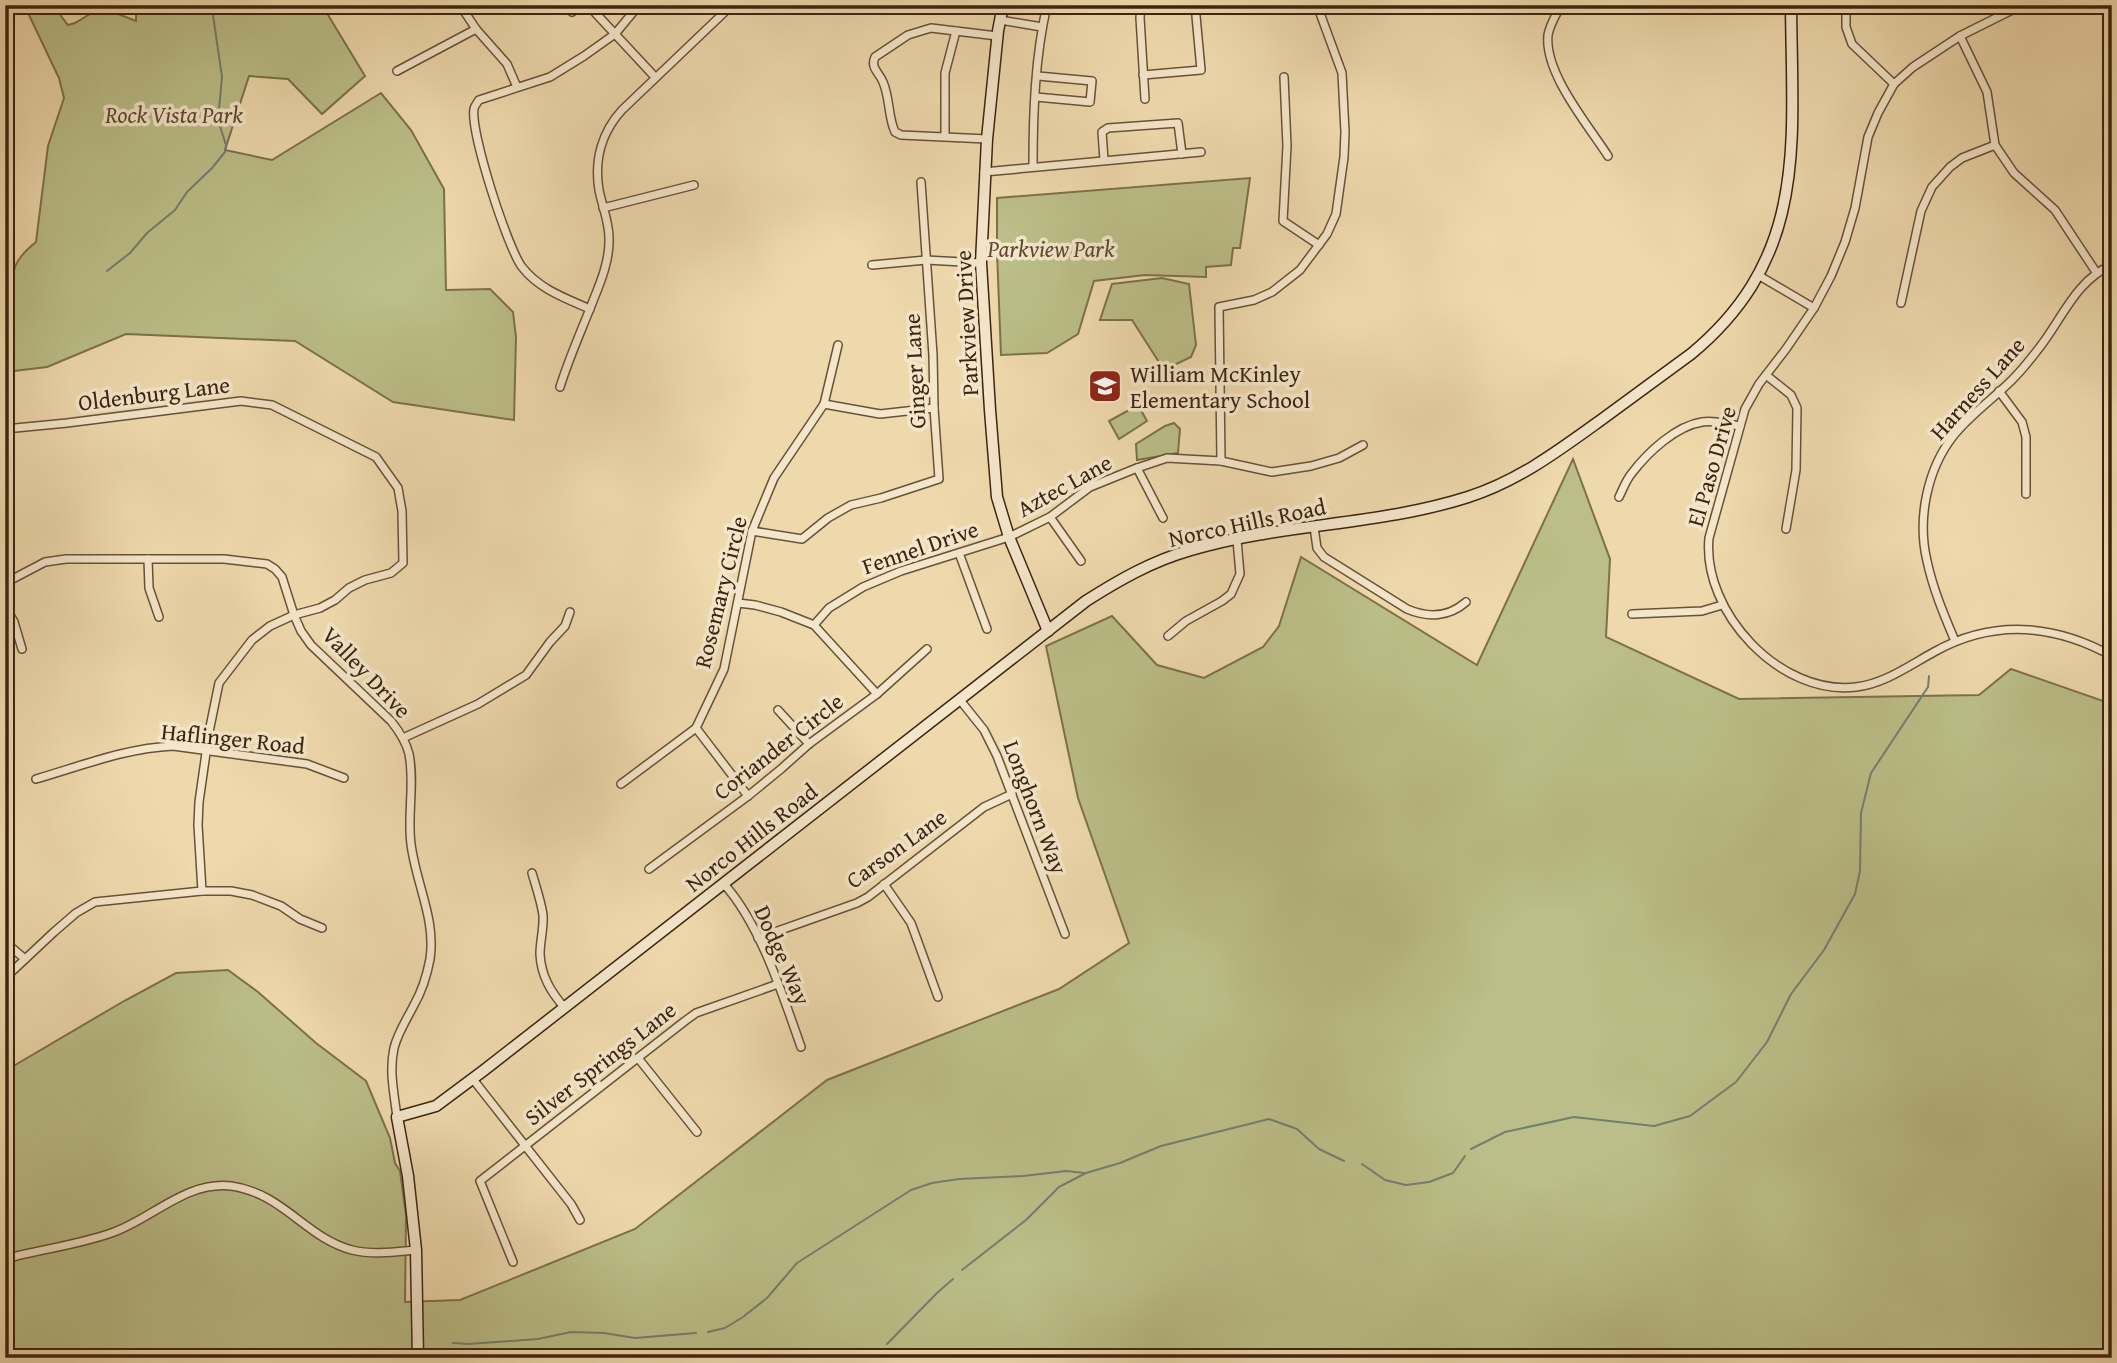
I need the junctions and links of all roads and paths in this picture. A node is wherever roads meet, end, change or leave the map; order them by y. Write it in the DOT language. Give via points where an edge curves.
graph roads {
  1 [pos="460,5"];
  2 [pos="566,5"];
  3 [pos="585,5"];
  4 [pos="639,5"];
  5 [pos="732,5"];
  6 [pos="1003,5"];
  7 [pos="1048,5"];
  8 [pos="1141,5"];
  9 [pos="1195,5"];
  10 [pos="1317,5"];
  11 [pos="1561,5"];
  12 [pos="1791,5"];
  13 [pos="1846,5"];
  14 [pos="2022,5"];
  15 [pos="1000,20"];
  16 [pos="1042,27"];
  17 [pos="476,29"];
  18 [pos="956,31"];
  19 [pos="615,34"];
  20 [pos="997,36"];
  21 [pos="1960,36"];
  22 [pos="397,71"];
  23 [pos="1143,75"];
  24 [pos="1038,76"];
  25 [pos="655,77"];
  26 [pos="1284,77"];
  27 [pos="1894,84"];
  28 [pos="517,87"];
  29 [pos="1036,97"];
  30 [pos="1145,99"];
  31 [pos="945,136"];
  32 [pos="987,139"];
  33 [pos="1995,145"];
  34 [pos="1201,152"];
  35 [pos="1181,154"];
  36 [pos="1608,156"];
  37 [pos="1104,160"];
  38 [pos="1033,166"];
  39 [pos="984,172"];
  40 [pos="921,182"];
  41 [pos="694,186"];
  42 [pos="603,208"];
  43 [pos="1319,245"];
  44 [pos="926,260"];
  45 [pos="981,263"];
  46 [pos="872,265"];
  47 [pos="2112,265"];
  48 [pos="2096,272"];
  49 [pos="1758,275"];
  50 [pos="1901,303"];
  51 [pos="1814,308"];
  52 [pos="590,309"];
  53 [pos="838,345"];
  54 [pos="1766,375"];
  55 [pos="560,387"];
  56 [pos="1999,391"];
  57 [pos="824,404"];
  58 [pos="934,408"];
  59 [pos="1740,426"];
  60 [pos="5,429"];
  61 [pos="1363,445"];
  62 [pos="1221,461"];
  63 [pos="1137,468"];
  64 [pos="2026,494"];
  65 [pos="1619,497"];
  66 [pos="1050,517"];
  67 [pos="1163,518"];
  68 [pos="1314,527"];
  69 [pos="1786,529"];
  70 [pos="752,531"];
  71 [pos="1009,537"];
  72 [pos="1237,540"];
  73 [pos="958,553"];
  74 [pos="148,559"];
  75 [pos="1081,561"];
  76 [pos="5,583"];
  77 [pos="1466,602"];
  78 [pos="738,603"];
  79 [pos="1722,604"];
  80 [pos="5,606"];
  81 [pos="570,612"];
  82 [pos="1632,614"];
  83 [pos="294,615"];
  84 [pos="159,617"];
  85 [pos="814,625"];
  86 [pos="987,629"];
  87 [pos="1048,631"];
  88 [pos="1168,636"];
  89 [pos="1955,641"];
  90 [pos="22,649"];
  91 [pos="927,649"];
  92 [pos="2112,656"];
  93 [pos="877,694"];
  94 [pos="960,699"];
  95 [pos="778,710"];
  96 [pos="696,729"];
  97 [pos="403,738"];
  98 [pos="808,744"];
  99 [pos="206,750"];
  100 [pos="344,778"];
  101 [pos="36,779"];
  102 [pos="621,784"];
  103 [pos="1012,794"];
  104 [pos="748,796"];
  105 [pos="649,869"];
  106 [pos="532,873"];
  107 [pos="723,883"];
  108 [pos="884,884"];
  109 [pos="202,891"];
  110 [pos="322,928"];
  111 [pos="1065,934"];
  112 [pos="758,938"];
  113 [pos="5,942"];
  114 [pos="25,959"];
  115 [pos="5,978"];
  116 [pos="778,984"];
  117 [pos="938,997"];
  118 [pos="564,1007"];
  119 [pos="801,1047"];
  120 [pos="638,1058"];
  121 [pos="472,1078"];
  122 [pos="397,1116"];
  123 [pos="697,1132"];
  124 [pos="525,1145"];
  125 [pos="580,1220"];
  126 [pos="416,1250"];
  127 [pos="5,1259"];
  128 [pos="513,1262"];
  129 [pos="418,1358"];
  1 -- 17 [label="street"];
  2 -- 3 [label="street" via="572,12"];
  3 -- 19 [label="street"];
  4 -- 19 [label="street"];
  5 -- 25 [label="street"];
  6 -- 15 [label="street, Parkview Drive"];
  7 -- 16 [label="street"];
  8 -- 23 [label="street"];
  9 -- 23 [label="street" via="1201,70"];
  10 -- 43 [label="street" via="1342,72 1345,132 1336,214"];
  11 -- 36 [label="street" via="1548,34 1555,74"];
  12 -- 49 [label="street, Norco Hills Road" via="1789,184 1782,217"];
  13 -- 27 [label="street" via="1852,44"];
  14 -- 21 [label="street, El Paso Drive"];
  15 -- 16 [label="street"];
  15 -- 20 [label="street, Parkview Drive"];
  16 -- 24 [label="street"];
  17 -- 22 [label="street"];
  17 -- 28 [label="street" via="507,64"];
  18 -- 20 [label="street"];
  18 -- 31 [label="street" via="945,73"];
  18 -- 31 [label="street" via="931,28 908,35 875,57 873,66 882,79 895,132"];
  19 -- 25 [label="street"];
  19 -- 28 [label="street" via="550,76"];
  20 -- 32 [label="street, Parkview Drive"];
  21 -- 27 [label="street, El Paso Drive"];
  21 -- 33 [label="street" via="1987,92"];
  23 -- 30 [label="street"];
  24 -- 29 [label="street"];
  24 -- 29 [label="street" via="1092,81 1091,92 1090,102"];
  25 -- 42 [label="street" via="610,123 604,136 597,164"];
  26 -- 43 [label="street" via="1283,221"];
  27 -- 51 [label="street, El Paso Drive" via="1868,137 1845,242"];
  28 -- 52 [label="street" via="478,100 474,108 481,150 508,240 523,269 540,286"];
  29 -- 38 [label="street"];
  31 -- 32 [label="street"];
  32 -- 39 [label="street, Parkview Drive"];
  33 -- 48 [label="street" via="2014,173 2055,211"];
  33 -- 50 [label="street" via="1962,158 1932,187 1921,211"];
  34 -- 35 [label="street"];
  35 -- 37 [label="street"];
  35 -- 37 [label="street" via="1178,123 1108,128 1102,132"];
  37 -- 38 [label="street"];
  38 -- 39 [label="street"];
  39 -- 45 [label="street, Parkview Drive"];
  40 -- 44 [label="street, Ginger Lane"];
  41 -- 42 [label="street"];
  42 -- 52 [label="street" via="609,251"];
  43 -- 62 [label="street" via="1300,270 1272,292 1219,307"];
  44 -- 45 [label="street"];
  44 -- 46 [label="street"];
  44 -- 58 [label="street, Ginger Lane"];
  45 -- 71 [label="street, Parkview Drive" via="998,497"];
  47 -- 48 [label="street, Harness Lane"];
  48 -- 56 [label="street, Harness Lane" via="2039,349"];
  49 -- 51 [label="street"];
  49 -- 68 [label="street, Norco Hills Road" via="1711,337 1553,456 1493,488 1438,506"];
  51 -- 54 [label="street, El Paso Drive"];
  52 -- 55 [label="street"];
  53 -- 57 [label="street, Rosemary Circle"];
  54 -- 59 [label="street, El Paso Drive"];
  54 -- 69 [label="street" via="1791,395 1797,408 1796,470"];
  56 -- 64 [label="street" via="2022,422 2026,437"];
  56 -- 89 [label="street, Harness Lane" via="1954,436 1930,481 1923,530 1926,559"];
  57 -- 58 [label="street" via="880,414"];
  57 -- 70 [label="street, Rosemary Circle" via="774,478"];
  58 -- 70 [label="street, Ginger Lane" via="939,479 851,505 802,539"];
  59 -- 65 [label="street" via="1701,422 1682,429 1630,474"];
  59 -- 79 [label="street, El Paso Drive" via="1709,538 1710,571"];
  60 -- 83 [label="street, Oldenburg Lane" via="241,401 272,405 376,457 398,488 403,564 349,588 320,608"];
  61 -- 62 [label="street, Aztec Lane" via="1311,467 1272,472"];
  62 -- 63 [label="street, Aztec Lane" via="1167,458"];
  63 -- 66 [label="street, Aztec Lane" via="1090,487"];
  63 -- 67 [label="street"];
  66 -- 71 [label="street, Aztec Lane"];
  66 -- 75 [label="street"];
  68 -- 72 [label="street, Norco Hills Road"];
  68 -- 77 [label="street" via="1317,548 1324,557 1407,610 1440,615"];
  70 -- 78 [label="street, Rosemary Circle"];
  71 -- 73 [label="street, Fennel Drive"];
  71 -- 87 [label="street, Parkview Drive"];
  72 -- 87 [label="street, Norco Hills Road" via="1191,550 1125,576"];
  72 -- 88 [label="street" via="1240,574 1231,594"];
  73 -- 85 [label="street, Fennel Drive" via="863,587 829,608"];
  73 -- 86 [label="street"];
  74 -- 76 [label="street, Valley Drive" via="56,560"];
  74 -- 83 [label="street, Valley Drive" via="233,559 267,564 282,577"];
  74 -- 84 [label="street" via="149,588"];
  78 -- 85 [label="street"];
  78 -- 96 [label="street, Rosemary Circle" via="724,669"];
  79 -- 82 [label="street" via="1702,611"];
  79 -- 89 [label="street, El Paso Drive" via="1751,642 1789,674 1833,687 1857,687 1879,680"];
  80 -- 90 [label="street"];
  81 -- 97 [label="street" via="565,626 526,675 478,704"];
  83 -- 97 [label="street, Valley Drive" via="311,645"];
  83 -- 99 [label="street, Oldenburg Lane" via="251,640 219,683"];
  85 -- 93 [label="street"];
  87 -- 94 [label="street, Norco Hills Road"];
  89 -- 92 [label="street, El Paso Drive" via="2000,630 2036,631 2080,640"];
  91 -- 93 [label="street, Coriander Circle"];
  93 -- 98 [label="street, Coriander Circle"];
  94 -- 103 [label="street, Longhorn Way" via="984,730"];
  94 -- 107 [label="street, Norco Hills Road"];
  95 -- 98 [label="street"];
  96 -- 102 [label="street, Rosemary Circle"];
  96 -- 104 [label="street"];
  97 -- 122 [label="street, Valley Drive" via="411,768 411,846 431,944 426,977 394,1046 391,1062"];
  98 -- 104 [label="street, Coriander Circle"];
  99 -- 100 [label="street, Haflinger Road" via="307,764"];
  99 -- 101 [label="street, Haflinger Road" via="152,747"];
  99 -- 109 [label="street, Oldenburg Lane" via="198,825"];
  103 -- 108 [label="street, Carson Lane" via="984,807"];
  103 -- 111 [label="street, Longhorn Way"];
  104 -- 105 [label="street, Coriander Circle"];
  106 -- 118 [label="street" via="541,904 542,969 547,985"];
  107 -- 112 [label="street, Dodge Way"];
  107 -- 118 [label="street, Norco Hills Road"];
  108 -- 112 [label="street, Carson Lane" via="857,903"];
  108 -- 117 [label="street" via="911,923"];
  109 -- 110 [label="street" via="252,895"];
  109 -- 114 [label="street" via="96,902 76,913"];
  112 -- 116 [label="street, Dodge Way"];
  113 -- 114 [label="street"];
  114 -- 115 [label="street"];
  116 -- 119 [label="street, Dodge Way"];
  116 -- 120 [label="street, Silver Springs Lane" via="696,1013"];
  118 -- 121 [label="street, Norco Hills Road"];
  120 -- 123 [label="street"];
  120 -- 124 [label="street, Silver Springs Lane"];
  121 -- 122 [label="street, Norco Hills Road" via="436,1106"];
  121 -- 124 [label="street"];
  122 -- 126 [label="street"];
  124 -- 125 [label="street"];
  124 -- 128 [label="street, Silver Springs Lane" via="480,1181"];
  126 -- 127 [label="street" via="350,1250 269,1198 249,1190 212,1186 174,1200 117,1231"];
  126 -- 129 [label="street"];
}
